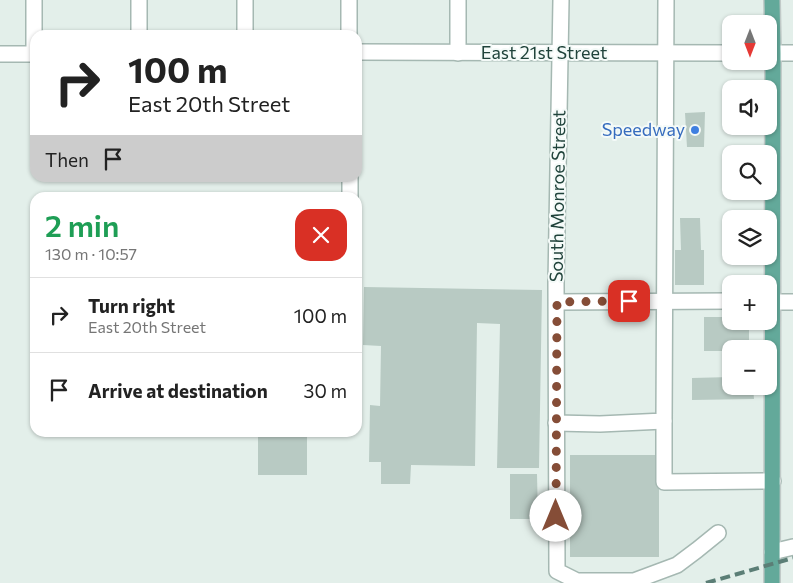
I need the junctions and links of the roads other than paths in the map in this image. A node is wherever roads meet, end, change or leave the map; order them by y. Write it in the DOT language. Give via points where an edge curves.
graph roads {
  1 [pos="34,0"];
  2 [pos="139,0"];
  3 [pos="245,0"];
  4 [pos="349,0"];
  5 [pos="458,0"];
  6 [pos="561,0"];
  7 [pos="666,0"];
  8 [pos="772,0"];
  9 [pos="772,15"];
  10 [pos="34,30"];
  11 [pos="139,30"];
  12 [pos="245,30"];
  13 [pos="349,30"];
  14 [pos="362,52"];
  15 [pos="458,53"];
  16 [pos="560,53"];
  17 [pos="666,53"];
  18 [pos="722,53"];
  19 [pos="778,53"];
  20 [pos="793,53"];
  21 [pos="0,54"];
  22 [pos="30,54"];
  23 [pos="771,70"];
  24 [pos="770,275"];
  25 [pos="665,301"];
  26 [pos="557,302"];
  27 [pos="722,302"];
  28 [pos="777,302"];
  29 [pos="793,302"];
  30 [pos="770,330"];
  31 [pos="664,421"];
  32 [pos="556,423"];
  33 [pos="773,481"];
  34 [pos="718,533"];
  35 [pos="793,547"];
  36 [pos="772,552"];
  37 [pos="772,583"];
  1 -- 10 [label="street"];
  2 -- 11 [label="street"];
  3 -- 12 [label="street"];
  4 -- 13 [label="street"];
  5 -- 15 [label="street"];
  6 -- 16 [label="street, South Monroe Street"];
  7 -- 17 [label="street"];
  8 -- 9 [label="main road"];
  14 -- 15 [label="street, East 21st Street"];
  15 -- 16 [label="street, East 21st Street"];
  16 -- 17 [label="street, East 21st Street"];
  16 -- 26 [label="street, South Monroe Street"];
  17 -- 18 [label="street, East 21st Street"];
  17 -- 25 [label="street"];
  19 -- 20 [label="street"];
  21 -- 22 [label="street"];
  23 -- 24 [label="main road"];
  25 -- 26 [label="street"];
  25 -- 27 [label="street"];
  25 -- 31 [label="street"];
  26 -- 32 [label="street, South Monroe Street"];
  28 -- 29 [label="street"];
  30 -- 33 [label="main road"];
  31 -- 32 [label="street"];
  31 -- 33 [label="street" via="664,482"];
  32 -- 34 [label="street, South Monroe Street" via="557,571 577,581 634,581 677,565"];
  33 -- 36 [label="main road"];
  35 -- 36 [label="street"];
  36 -- 37 [label="main road"];
}
